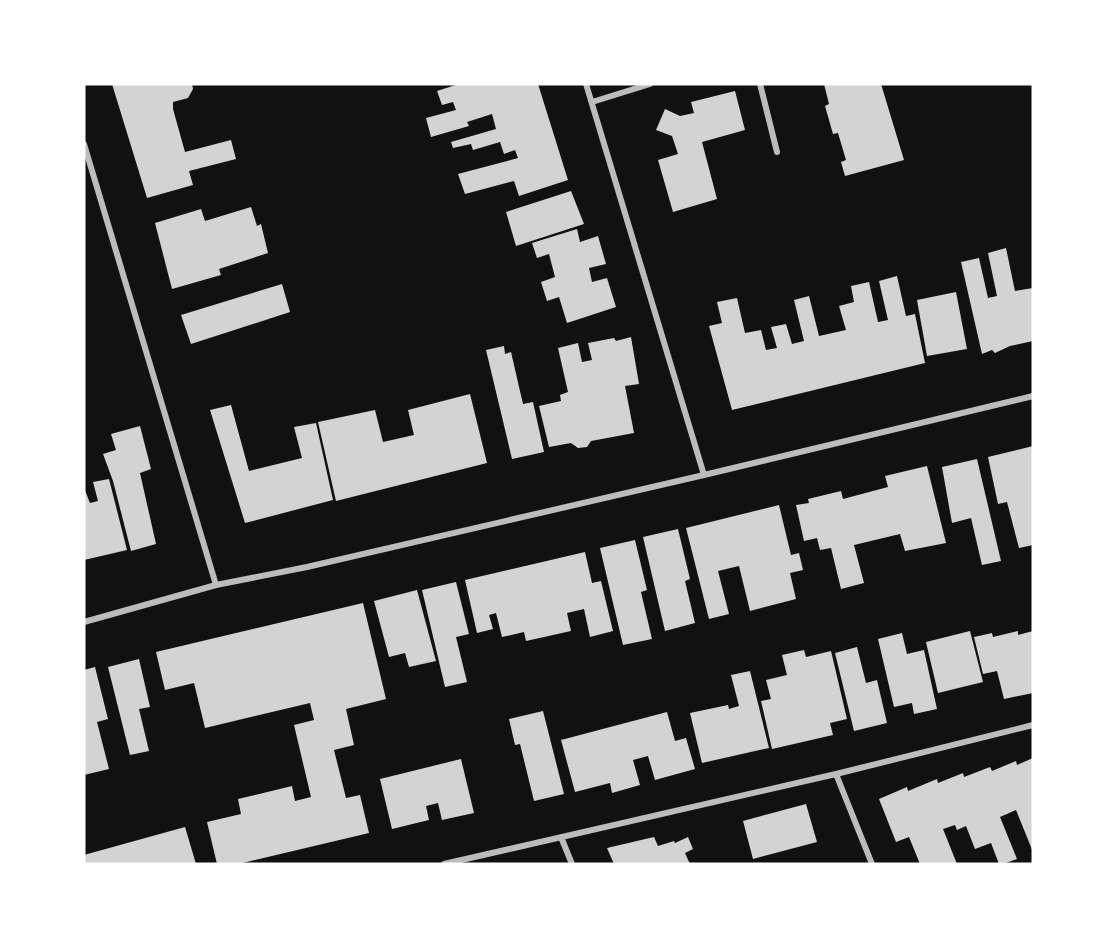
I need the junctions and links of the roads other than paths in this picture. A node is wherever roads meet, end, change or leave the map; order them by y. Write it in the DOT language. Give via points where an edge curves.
graph roads {
  1 [pos="586,84"];
  2 [pos="650,84"];
  3 [pos="760,84"];
  4 [pos="592,102"];
  5 [pos="84,144"];
  6 [pos="777,152"];
  7 [pos="1033,396"];
  8 [pos="705,476"];
  9 [pos="216,585"];
  10 [pos="84,622"];
  11 [pos="1033,725"];
  12 [pos="836,774"];
  13 [pos="561,837"];
  14 [pos="444,864"];
  15 [pos="572,864"];
  16 [pos="872,864"];
  1 -- 4 [label="street"];
  2 -- 4 [label="street"];
  3 -- 6 [label="street"];
  4 -- 8 [label="street"];
  5 -- 9 [label="street"];
  7 -- 8 [label="street"];
  8 -- 9 [label="street"];
  9 -- 10 [label="street"];
  11 -- 12 [label="street"];
  12 -- 13 [label="street"];
  12 -- 16 [label="street"];
  13 -- 14 [label="street"];
  13 -- 15 [label="street"];
}
